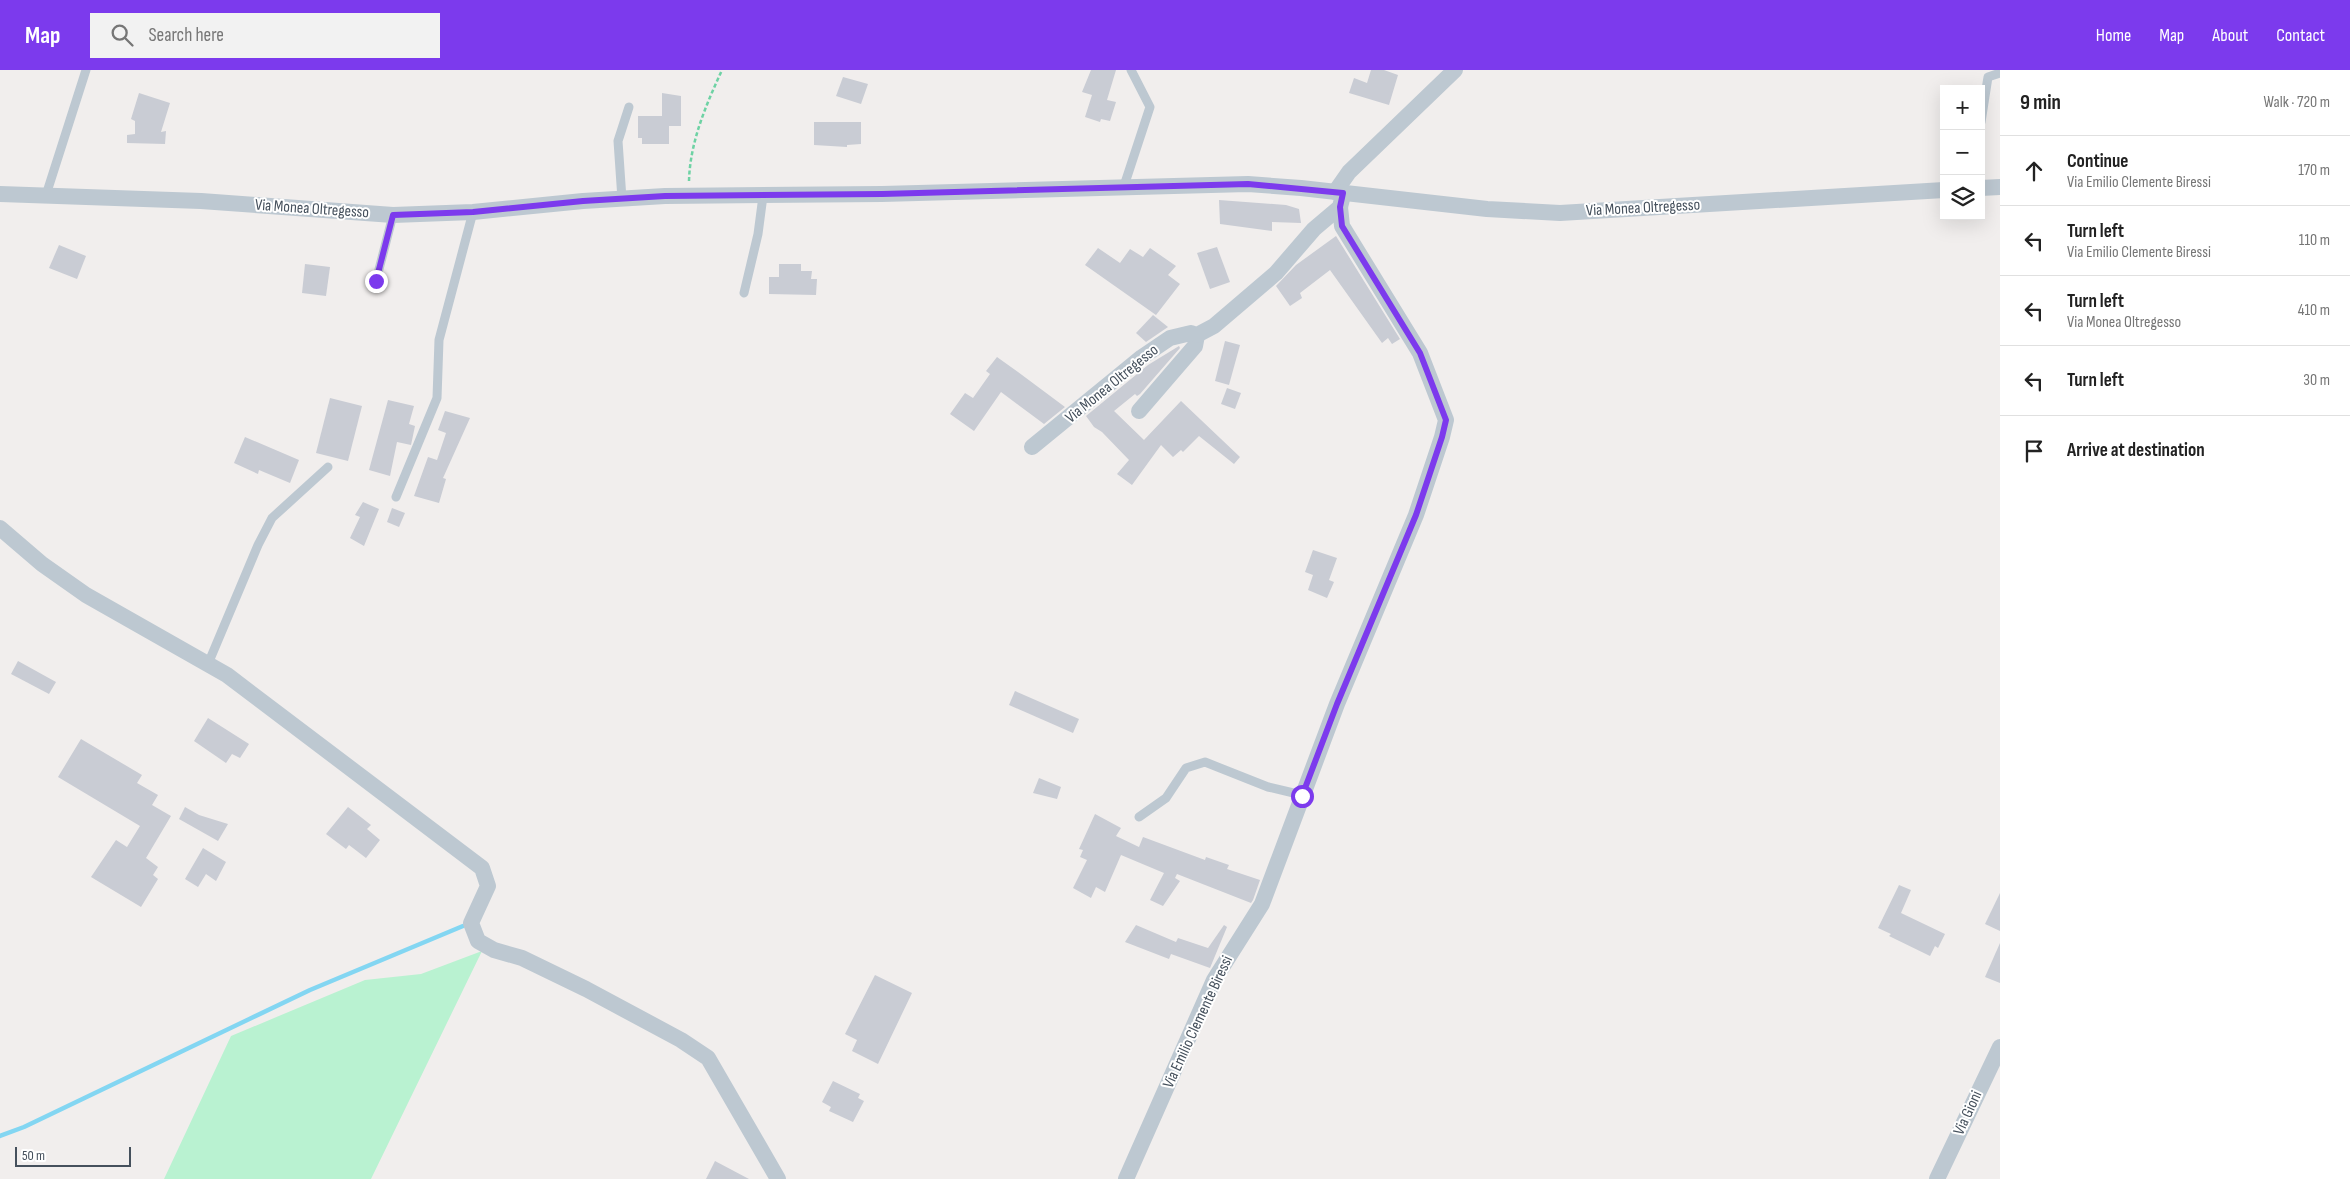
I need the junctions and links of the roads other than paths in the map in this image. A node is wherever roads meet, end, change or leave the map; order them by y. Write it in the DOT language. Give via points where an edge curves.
graph roads {
  1 [pos="86,70"];
  2 [pos="1131,70"];
  3 [pos="1455,70"];
  4 [pos="2000,73"];
  5 [pos="1985,96"];
  6 [pos="629,108"];
  7 [pos="1124,186"];
  8 [pos="2000,187"];
  9 [pos="1985,188"];
  10 [pos="1940,190"];
  11 [pos="0,194"];
  12 [pos="46,194"];
  13 [pos="763,196"];
  14 [pos="1339,197"];
  15 [pos="622,199"];
  16 [pos="473,212"];
  17 [pos="393,215"];
  18 [pos="1326,220"];
  19 [pos="1342,226"];
  20 [pos="376,281"];
  21 [pos="744,293"];
  22 [pos="1197,335"];
  23 [pos="1139,411"];
  24 [pos="1032,447"];
  25 [pos="328,467"];
  26 [pos="396,497"];
  27 [pos="0,528"];
  28 [pos="208,664"];
  29 [pos="1302,796"];
  30 [pos="1139,817"];
  31 [pos="2000,1047"];
  32 [pos="775,1174"];
  33 [pos="1126,1179"];
  34 [pos="1937,1179"];
  1 -- 12 [label="lane"];
  2 -- 7 [label="lane" via="1150,107"];
  3 -- 14 [label="street" via="1349,172"];
  4 -- 5 [label="lane" via="1988,77"];
  6 -- 15 [label="lane" via="618,141"];
  7 -- 13 [label="street, Via Monea Oltregesso"];
  7 -- 14 [label="street, Via Monea Oltregesso" via="1248,184"];
  8 -- 9 [label="street"];
  10 -- 14 [label="street, Via Monea Oltregesso" via="1560,213"];
  11 -- 12 [label="street, Via Monea Oltregesso"];
  12 -- 17 [label="street, Via Monea Oltregesso"];
  13 -- 15 [label="street, Via Monea Oltregesso"];
  13 -- 21 [label="lane"];
  14 -- 18 [label="street, Via Monea Oltregesso"];
  14 -- 19 [label="street, Via Emilio Clemente Biressi"];
  15 -- 16 [label="street, Via Monea Oltregesso"];
  16 -- 17 [label="street, Via Monea Oltregesso"];
  16 -- 26 [label="lane" via="439,340 437,398"];
  17 -- 20 [label="lane"];
  18 -- 19 [label="street"];
  18 -- 22 [label="street, Via Monea Oltregesso" via="1314,229 1276,273 1214,326"];
  19 -- 29 [label="street, Via Emilio Clemente Biressi" via="1420,353 1446,420 1416,515"];
  22 -- 23 [label="street, Via Monea Oltregesso" via="1195,346"];
  22 -- 24 [label="street, Via Monea Oltregesso" via="1191,333 1170,338 1142,357"];
  25 -- 28 [label="lane" via="272,518"];
  27 -- 28 [label="street" via="42,564 86,595"];
  28 -- 32 [label="street" via="235,680 482,868 488,886 471,922 478,941 586,989 708,1058"];
  29 -- 30 [label="lane" via="1268,787 1205,762 1186,768 1166,798"];
  29 -- 33 [label="street, Via Emilio Clemente Biressi" via="1262,904 1214,980"];
  31 -- 34 [label="street, Via Gioni"];
}
